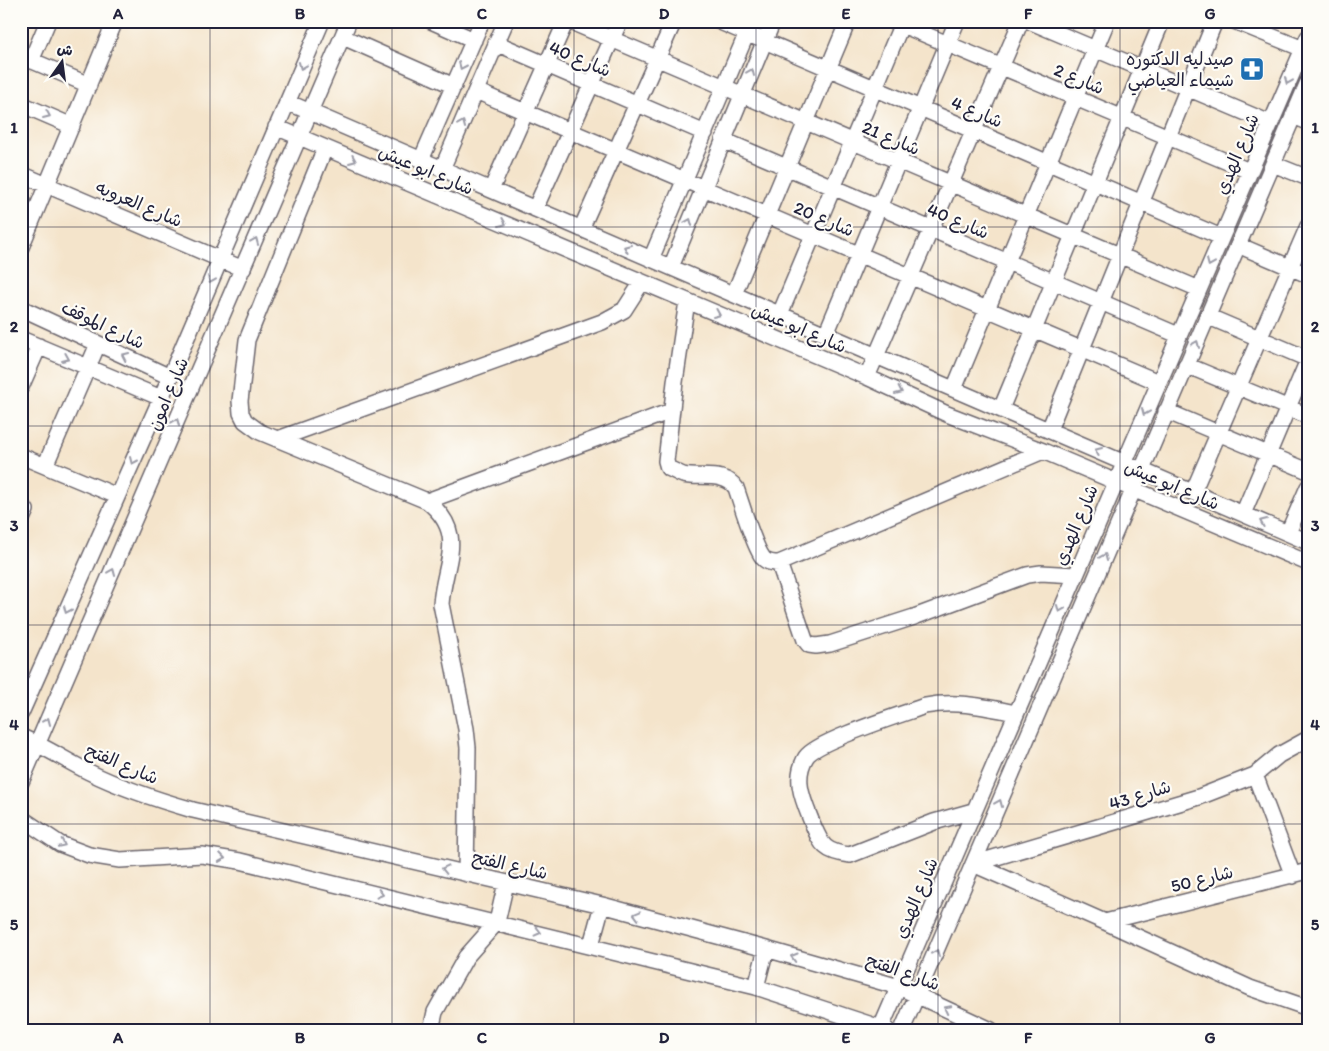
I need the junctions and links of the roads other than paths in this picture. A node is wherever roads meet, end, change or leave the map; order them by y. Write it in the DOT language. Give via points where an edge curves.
graph roads {
  1 [pos="48,21"];
  2 [pos="115,21"];
  3 [pos="322,21"];
  4 [pos="350,21"];
  5 [pos="431,21"];
  6 [pos="482,21"];
  7 [pos="506,21"];
  8 [pos="567,21"];
  9 [pos="620,21"];
  10 [pos="674,21"];
  11 [pos="718,21"];
  12 [pos="772,21"];
  13 [pos="848,21"];
  14 [pos="957,21"];
  15 [pos="1021,21"];
  16 [pos="1030,21"];
  17 [pos="1107,21"];
  18 [pos="1162,21"];
  19 [pos="1215,21"];
  20 [pos="1234,21"];
  21 [pos="899,22"];
  22 [pos="749,27"];
  23 [pos="343,37"];
  24 [pos="611,39"];
  25 [pos="474,40"];
  26 [pos="764,41"];
  27 [pos="496,43"];
  28 [pos="948,44"];
  29 [pos="1306,46"];
  30 [pos="1096,49"];
  31 [pos="26,58"];
  32 [pos="657,59"];
  33 [pos="546,65"];
  34 [pos="1002,67"];
  35 [pos="828,68"];
  36 [pos="1142,69"];
  37 [pos="1308,82"];
  38 [pos="592,84"];
  39 [pos="89,85"];
  40 [pos="454,86"];
  41 [pos="724,87"];
  42 [pos="875,88"];
  43 [pos="1188,88"];
  44 [pos="476,92"];
  45 [pos="742,95"];
  46 [pos="1075,98"];
  47 [pos="287,102"];
  48 [pos="21,104"];
  49 [pos="637,104"];
  50 [pos="920,108"];
  51 [pos="310,112"];
  52 [pos="525,113"];
  53 [pos="1293,116"];
  54 [pos="1122,118"];
  55 [pos="806,122"];
  56 [pos="1308,122"];
  57 [pos="1270,123"];
  58 [pos="72,126"];
  59 [pos="276,127"];
  60 [pos="974,131"];
  61 [pos="570,132"];
  62 [pos="705,133"];
  63 [pos="299,137"];
  64 [pos="1168,137"];
  65 [pos="723,140"];
  66 [pos="852,142"];
  67 [pos="325,148"];
  68 [pos="616,151"];
  69 [pos="421,160"];
  70 [pos="898,161"];
  71 [pos="1048,163"];
  72 [pos="1273,164"];
  73 [pos="787,168"];
  74 [pos="442,169"];
  75 [pos="1249,171"];
  76 [pos="21,174"];
  77 [pos="1308,178"];
  78 [pos="685,180"];
  79 [pos="1095,183"];
  80 [pos="951,184"];
  81 [pos="47,185"];
  82 [pos="833,187"];
  83 [pos="703,188"];
  84 [pos="490,190"];
  85 [pos="1142,203"];
  86 [pos="879,207"];
  87 [pos="536,209"];
  88 [pos="767,216"];
  89 [pos="1026,216"];
  90 [pos="1308,226"];
  91 [pos="581,229"];
  92 [pos="931,229"];
  93 [pos="813,235"];
  94 [pos="1073,235"];
  95 [pos="23,236"];
  96 [pos="1221,237"];
  97 [pos="1238,245"];
  98 [pos="859,254"];
  99 [pos="1120,256"];
  100 [pos="220,259"];
  101 [pos="652,259"];
  102 [pos="1007,262"];
  103 [pos="1290,267"];
  104 [pos="243,268"];
  105 [pos="674,268"];
  106 [pos="1308,274"];
  107 [pos="911,276"];
  108 [pos="642,282"];
  109 [pos="1054,282"];
  110 [pos="1198,289"];
  111 [pos="667,292"];
  112 [pos="734,294"];
  113 [pos="687,301"];
  114 [pos="1101,302"];
  115 [pos="21,308"];
  116 [pos="988,309"];
  117 [pos="780,314"];
  118 [pos="1208,316"];
  119 [pos="1034,329"];
  120 [pos="826,334"];
  121 [pos="1178,335"];
  122 [pos="1260,338"];
  123 [pos="21,339"];
  124 [pos="98,344"];
  125 [pos="39,346"];
  126 [pos="1082,349"];
  127 [pos="876,356"];
  128 [pos="1308,360"];
  129 [pos="1186,365"];
  130 [pos="88,367"];
  131 [pos="170,377"];
  132 [pos="867,377"];
  133 [pos="1158,382"];
  134 [pos="21,387"];
  135 [pos="1239,387"];
  136 [pos="954,389"];
  137 [pos="161,398"];
  138 [pos="1288,408"];
  139 [pos="1001,409"];
  140 [pos="671,411"];
  141 [pos="1166,411"];
  142 [pos="1308,416"];
  143 [pos="1049,430"];
  144 [pos="1219,433"];
  145 [pos="278,439"];
  146 [pos="1043,451"];
  147 [pos="1268,454"];
  148 [pos="21,456"];
  149 [pos="1124,462"];
  150 [pos="45,466"];
  151 [pos="1141,470"];
  152 [pos="1308,471"];
  153 [pos="1115,482"];
  154 [pos="1308,487"];
  155 [pos="1133,489"];
  156 [pos="1193,492"];
  157 [pos="118,496"];
  158 [pos="427,501"];
  159 [pos="1243,514"];
  160 [pos="1288,533"];
  161 [pos="1308,542"];
  162 [pos="779,563"];
  163 [pos="1308,563"];
  164 [pos="1075,575"];
  165 [pos="21,713"];
  166 [pos="1016,713"];
  167 [pos="21,737"];
  168 [pos="1308,740"];
  169 [pos="38,743"];
  170 [pos="1255,774"];
  171 [pos="21,782"];
  172 [pos="974,811"];
  173 [pos="21,818"];
  174 [pos="973,864"];
  175 [pos="466,874"];
  176 [pos="1301,874"];
  177 [pos="506,883"];
  178 [pos="602,906"];
  179 [pos="497,922"];
  180 [pos="1105,922"];
  181 [pos="591,945"];
  182 [pos="766,948"];
  183 [pos="756,987"];
  184 [pos="899,987"];
  185 [pos="918,995"];
  186 [pos="1308,1008"];
  187 [pos="883,1029"];
  188 [pos="431,1030"];
  189 [pos="902,1030"];
  190 [pos="992,1030"];
  1 -- 31 [label="street"];
  2 -- 39 [label="street"];
  3 -- 47 [label="street, شارع امون, one-way"];
  4 -- 23 [label="street, شارع امون"];
  5 -- 25 [label="street"];
  6 -- 25 [label="street"];
  7 -- 27 [label="street"];
  8 -- 24 [label="street, شارع 21"];
  8 -- 33 [label="street"];
  9 -- 24 [label="street"];
  10 -- 32 [label="street"];
  11 -- 22 [label="street, شارع 4"];
  12 -- 26 [label="street"];
  13 -- 35 [label="street"];
  14 -- 28 [label="street"];
  15 -- 34 [label="street"];
  16 -- 30 [label="street"];
  17 -- 30 [label="street"];
  18 -- 36 [label="street"];
  19 -- 43 [label="street"];
  20 -- 29 [label="street"];
  21 -- 28 [label="street, شارع 2"];
  21 -- 42 [label="street"];
  22 -- 26 [label="street, شارع 4"];
  22 -- 41 [label="street"];
  23 -- 40 [label="street"];
  23 -- 51 [label="street, شارع امون"];
  24 -- 32 [label="street, شارع 21"];
  24 -- 38 [label="street"];
  25 -- 40 [label="street, one-way"];
  26 -- 35 [label="street, شارع 4"];
  45 -- 26 [label="street, one-way"];
  27 -- 33 [label="street, شارع 40"];
  27 -- 44 [label="street"];
  28 -- 34 [label="street, شارع 2"];
  28 -- 50 [label="street"];
  29 -- 57 [label="street, شارع الهدي, one-way"];
  30 -- 36 [label="street"];
  30 -- 46 [label="street"];
  31 -- 39 [label="street"];
  32 -- 41 [label="street, شارع 21"];
  32 -- 49 [label="street"];
  33 -- 38 [label="street, شارع 40"];
  33 -- 52 [label="street"];
  34 -- 46 [label="street, شارع 2"];
  34 -- 60 [label="street"];
  35 -- 42 [label="street, شارع 4"];
  35 -- 55 [label="street"];
  36 -- 43 [label="street"];
  36 -- 54 [label="street"];
  37 -- 53 [label="street, شارع الهدي"];
  38 -- 49 [label="street, شارع 40"];
  38 -- 61 [label="street"];
  39 -- 58 [label="street"];
  40 -- 69 [label="street"];
  41 -- 45 [label="street, شارع 21"];
  41 -- 62 [label="street"];
  42 -- 50 [label="street, شارع 4"];
  42 -- 66 [label="street"];
  43 -- 57 [label="street"];
  43 -- 64 [label="street"];
  44 -- 52 [label="street, شارع 20"];
  74 -- 44 [label="street, one-way"];
  45 -- 55 [label="street, شارع 21"];
  45 -- 65 [label="street"];
  46 -- 54 [label="street, شارع 2"];
  46 -- 71 [label="street"];
  47 -- 51 [label="street, شارع ابو عيش"];
  47 -- 59 [label="street, شارع امون"];
  48 -- 58 [label="street, one-way"];
  49 -- 62 [label="street, شارع 40"];
  49 -- 68 [label="street"];
  50 -- 60 [label="street, شارع 4"];
  50 -- 70 [label="street"];
  51 -- 63 [label="street, شارع امون"];
  51 -- 69 [label="street, شارع ابو عيش"];
  52 -- 61 [label="street, شارع 20"];
  52 -- 84 [label="street"];
  53 -- 56 [label="street"];
  53 -- 72 [label="street, شارع الهدي"];
  54 -- 64 [label="street, شارع 2"];
  54 -- 79 [label="street"];
  55 -- 66 [label="street, شارع 21"];
  55 -- 73 [label="street"];
  57 -- 75 [label="street, شارع الهدي"];
  58 -- 81 [label="street"];
  59 -- 63 [label="street, شارع ابو عيش"];
  59 -- 100 [label="street, شارع امون"];
  60 -- 71 [label="street, شارع 4"];
  60 -- 80 [label="street"];
  61 -- 68 [label="street, شارع 20"];
  61 -- 87 [label="street"];
  62 -- 78 [label="street"];
  63 -- 67 [label="street, شارع ابو عيش"];
  104 -- 63 [label="street, شارع امون, one-way"];
  64 -- 75 [label="street, شارع 2"];
  64 -- 85 [label="street"];
  65 -- 73 [label="street, شارع 40"];
  65 -- 83 [label="street"];
  66 -- 70 [label="street, شارع 21"];
  66 -- 82 [label="street"];
  67 -- 108 [label="street, شارع ابو عيش, one-way"];
  67 -- 145 [label="street" via="247,340 240,401 242,413 252,427"];
  68 -- 78 [label="street, شارع 20"];
  68 -- 91 [label="street"];
  69 -- 74 [label="street, شارع ابو عيش"];
  70 -- 80 [label="street, شارع 21"];
  70 -- 86 [label="street"];
  71 -- 79 [label="street, شارع 4"];
  71 -- 89 [label="street"];
  72 -- 77 [label="street"];
  72 -- 97 [label="street, شارع الهدي"];
  73 -- 82 [label="street, شارع 40"];
  73 -- 88 [label="street"];
  74 -- 84 [label="street, شارع ابو عيش"];
  75 -- 96 [label="street, شارع الهدي"];
  76 -- 81 [label="street, شارع العروبه"];
  78 -- 83 [label="street, شارع 20"];
  78 -- 101 [label="street"];
  79 -- 85 [label="street, شارع 4"];
  79 -- 94 [label="street"];
  80 -- 89 [label="street, شارع 21"];
  80 -- 92 [label="street"];
  81 -- 95 [label="street"];
  81 -- 100 [label="street, شارع العروبه"];
  82 -- 86 [label="street, شارع 40"];
  82 -- 93 [label="street"];
  83 -- 88 [label="street, شارع 20"];
  105 -- 83 [label="street, one-way"];
  84 -- 87 [label="street, شارع ابو عيش"];
  85 -- 96 [label="street, شارع 4"];
  85 -- 99 [label="street"];
  86 -- 92 [label="street, شارع 40"];
  86 -- 98 [label="street"];
  87 -- 91 [label="street, شارع ابو عيش"];
  88 -- 93 [label="street, شارع 20"];
  88 -- 112 [label="street"];
  89 -- 94 [label="street, شارع 21"];
  89 -- 102 [label="street"];
  90 -- 103 [label="street"];
  101 -- 91 [label="street, شارع ابو عيش, one-way"];
  92 -- 102 [label="street, شارع 40"];
  92 -- 107 [label="street"];
  93 -- 98 [label="street, شارع 20"];
  93 -- 117 [label="street"];
  94 -- 99 [label="street, شارع 21"];
  94 -- 109 [label="street"];
  96 -- 110 [label="street, شارع الهدي, one-way"];
  97 -- 103 [label="street"];
  97 -- 118 [label="street, شارع الهدي"];
  98 -- 107 [label="street, شارع 20"];
  98 -- 120 [label="street"];
  99 -- 110 [label="street, شارع 21"];
  99 -- 114 [label="street"];
  100 -- 104 [label="street, شارع العروبه"];
  100 -- 131 [label="street, شارع امون, one-way"];
  101 -- 105 [label="street, شارع ابو عيش"];
  102 -- 109 [label="street, شارع 40"];
  102 -- 116 [label="street"];
  103 -- 106 [label="street"];
  103 -- 122 [label="street"];
  169 -- 104 [label="street, شارع امون, one-way"];
  105 -- 111 [label="street"];
  105 -- 112 [label="street, شارع ابو عيش"];
  107 -- 116 [label="street, شارع 20"];
  107 -- 127 [label="street"];
  108 -- 111 [label="street, شارع ابو عيش"];
  108 -- 145 [label="street" via="624,310 602,322"];
  109 -- 114 [label="street, شارع 40"];
  109 -- 119 [label="street"];
  110 -- 121 [label="street, شارع الهدي"];
  111 -- 113 [label="street, شارع ابو عيش"];
  112 -- 117 [label="street, شارع ابو عيش"];
  113 -- 132 [label="street, شارع ابو عيش, one-way"];
  113 -- 140 [label="street"];
  114 -- 121 [label="street, شارع 40"];
  114 -- 126 [label="street"];
  115 -- 124 [label="street, شارع الموقف"];
  116 -- 119 [label="street, شارع 20"];
  116 -- 136 [label="street"];
  117 -- 120 [label="street, شارع ابو عيش"];
  118 -- 122 [label="street"];
  129 -- 118 [label="street, شارع الهدي, one-way"];
  119 -- 126 [label="street, شارع 20"];
  119 -- 139 [label="street"];
  120 -- 127 [label="street, شارع ابو عيش"];
  121 -- 133 [label="street, شارع الهدي"];
  122 -- 128 [label="street"];
  122 -- 135 [label="street"];
  123 -- 125 [label="street"];
  124 -- 130 [label="street"];
  131 -- 124 [label="street, شارع الموقف, one-way"];
  125 -- 130 [label="street, one-way"];
  125 -- 134 [label="street"];
  126 -- 133 [label="street, شارع 20"];
  126 -- 143 [label="street"];
  127 -- 132 [label="street"];
  127 -- 136 [label="street, شارع ابو عيش"];
  128 -- 138 [label="street"];
  129 -- 135 [label="street"];
  129 -- 141 [label="street, شارع الهدي"];
  130 -- 137 [label="street"];
  130 -- 150 [label="street"];
  131 -- 137 [label="street, شارع امون"];
  132 -- 146 [label="street, شارع ابو عيش, one-way" via="947,414"];
  133 -- 149 [label="street, شارع الهدي, one-way"];
  135 -- 138 [label="street"];
  135 -- 144 [label="street"];
  136 -- 139 [label="street, شارع ابو عيش"];
  137 -- 157 [label="street, شارع امون, one-way"];
  138 -- 142 [label="street"];
  138 -- 147 [label="street"];
  139 -- 143 [label="street, شارع ابو عيش"];
  140 -- 158 [label="street"];
  140 -- 162 [label="street" via="668,468 683,475 722,478 733,483 759,552 766,561"];
  141 -- 144 [label="street"];
  141 -- 151 [label="street, شارع الهدي"];
  149 -- 143 [label="street, شارع ابو عيش, one-way"];
  144 -- 147 [label="street"];
  144 -- 156 [label="street"];
  145 -- 158 [label="street"];
  146 -- 153 [label="street, شارع ابو عيش"];
  146 -- 162 [label="street"];
  147 -- 152 [label="street"];
  147 -- 159 [label="street"];
  148 -- 150 [label="street"];
  149 -- 151 [label="street, شارع ابو عيش"];
  149 -- 153 [label="street, شارع الهدي"];
  150 -- 157 [label="street"];
  151 -- 155 [label="street, شارع الهدي"];
  151 -- 156 [label="street, شارع ابو عيش"];
  153 -- 155 [label="street, شارع ابو عيش"];
  153 -- 164 [label="street, شارع الهدي"];
  154 -- 160 [label="street"];
  155 -- 163 [label="street, شارع ابو عيش"];
  174 -- 155 [label="street, شارع الهدي, one-way"];
  156 -- 159 [label="street, شارع ابو عيش"];
  157 -- 165 [label="street, شارع امون, one-way"];
  158 -- 175 [label="street" via="446,523 450,537 451,550 441,604 468,748"];
  160 -- 159 [label="street, شارع ابو عيش, one-way"];
  160 -- 161 [label="street, شارع ابو عيش"];
  162 -- 164 [label="street" via="805,640 816,646 914,617 1027,575"];
  164 -- 166 [label="street, شارع الهدي, one-way"];
  166 -- 172 [label="street, شارع الهدي"];
  166 -- 172 [label="street" via="969,704 925,706 823,744 806,756 799,774 800,793 821,843 839,853 850,855 934,822"];
  167 -- 169 [label="street, شارع الفتح"];
  168 -- 170 [label="street, شارع 43" via="1279,755"];
  169 -- 171 [label="street, شارع امون"];
  175 -- 169 [label="street, شارع الفتح, one-way" via="193,810 140,794 88,772"];
  170 -- 174 [label="street, شارع 43" via="1198,797"];
  170 -- 176 [label="street"];
  172 -- 184 [label="street, شارع الهدي"];
  173 -- 179 [label="street, one-way" via="60,844 89,855 120,860 202,855 240,861"];
  174 -- 180 [label="street"];
  185 -- 174 [label="street, شارع الهدي, one-way"];
  175 -- 177 [label="street, شارع الفتح"];
  176 -- 180 [label="street, شارع 50"];
  177 -- 178 [label="street, شارع الفتح"];
  177 -- 179 [label="street"];
  178 -- 181 [label="street"];
  182 -- 178 [label="street, شارع الفتح, one-way"];
  179 -- 181 [label="street, one-way"];
  179 -- 188 [label="street" via="466,957 435,1012"];
  180 -- 186 [label="street" via="1250,988"];
  181 -- 183 [label="street"];
  182 -- 183 [label="street"];
  184 -- 182 [label="street, شارع الفتح, one-way"];
  183 -- 187 [label="street"];
  184 -- 185 [label="street, شارع الفتح"];
  184 -- 187 [label="street, شارع الهدي"];
  185 -- 189 [label="street, شارع الهدي"];
  190 -- 185 [label="street, شارع الفتح, one-way"];
}
